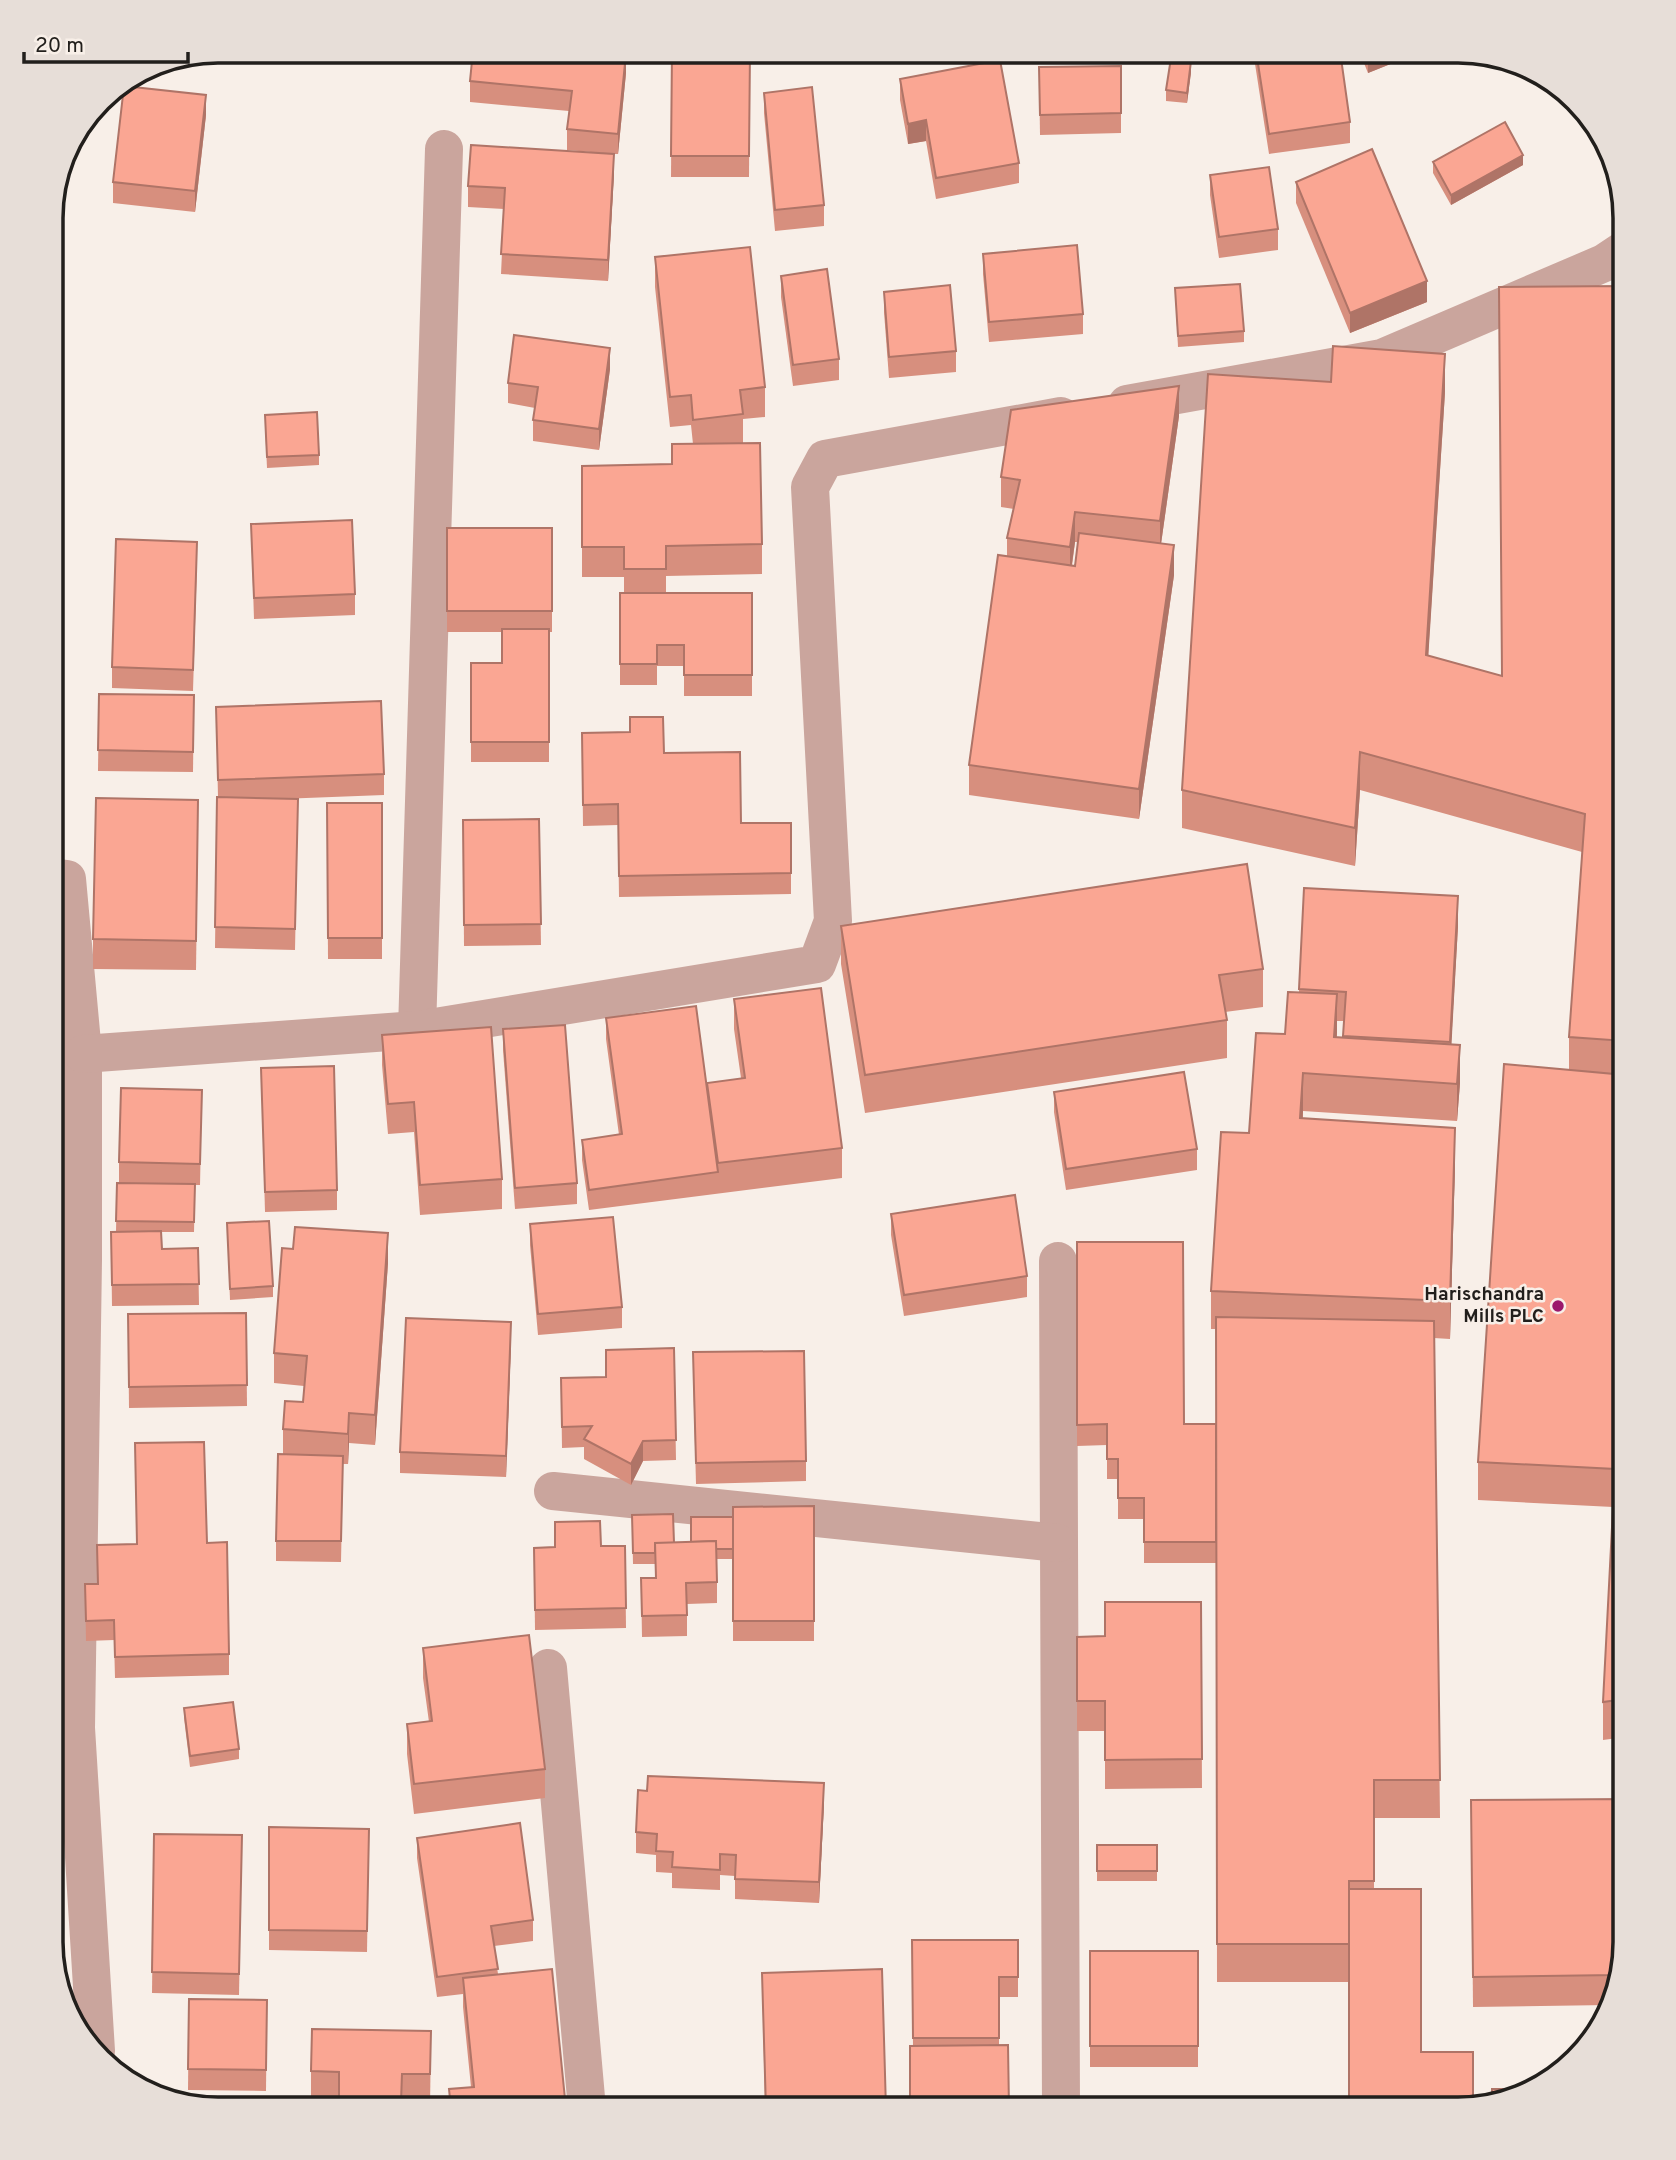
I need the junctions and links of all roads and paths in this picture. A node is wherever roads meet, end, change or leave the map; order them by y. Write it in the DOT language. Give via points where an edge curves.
graph roads {
  1 [pos="444,149"];
  2 [pos="1613,256"];
  3 [pos="63,878"];
  4 [pos="417,1030"];
  5 [pos="83,1054"];
  6 [pos="1058,1261"];
  7 [pos="553,1491"];
  8 [pos="1058,1543"];
  9 [pos="548,1668"];
  10 [pos="95,2036"];
  11 [pos="586,2097"];
  12 [pos="1061,2097"];
  1 -- 4 [label="street"];
  2 -- 4 [label="street" via="1382,358 825,459 810,487 833,921 817,964"];
  3 -- 5 [label="street" via="67,879"];
  4 -- 5 [label="street"];
  5 -- 10 [label="street" via="76,1728"];
  6 -- 8 [label="street"];
  7 -- 8 [label="street"];
  8 -- 12 [label="street"];
  9 -- 11 [label="street"];
}
